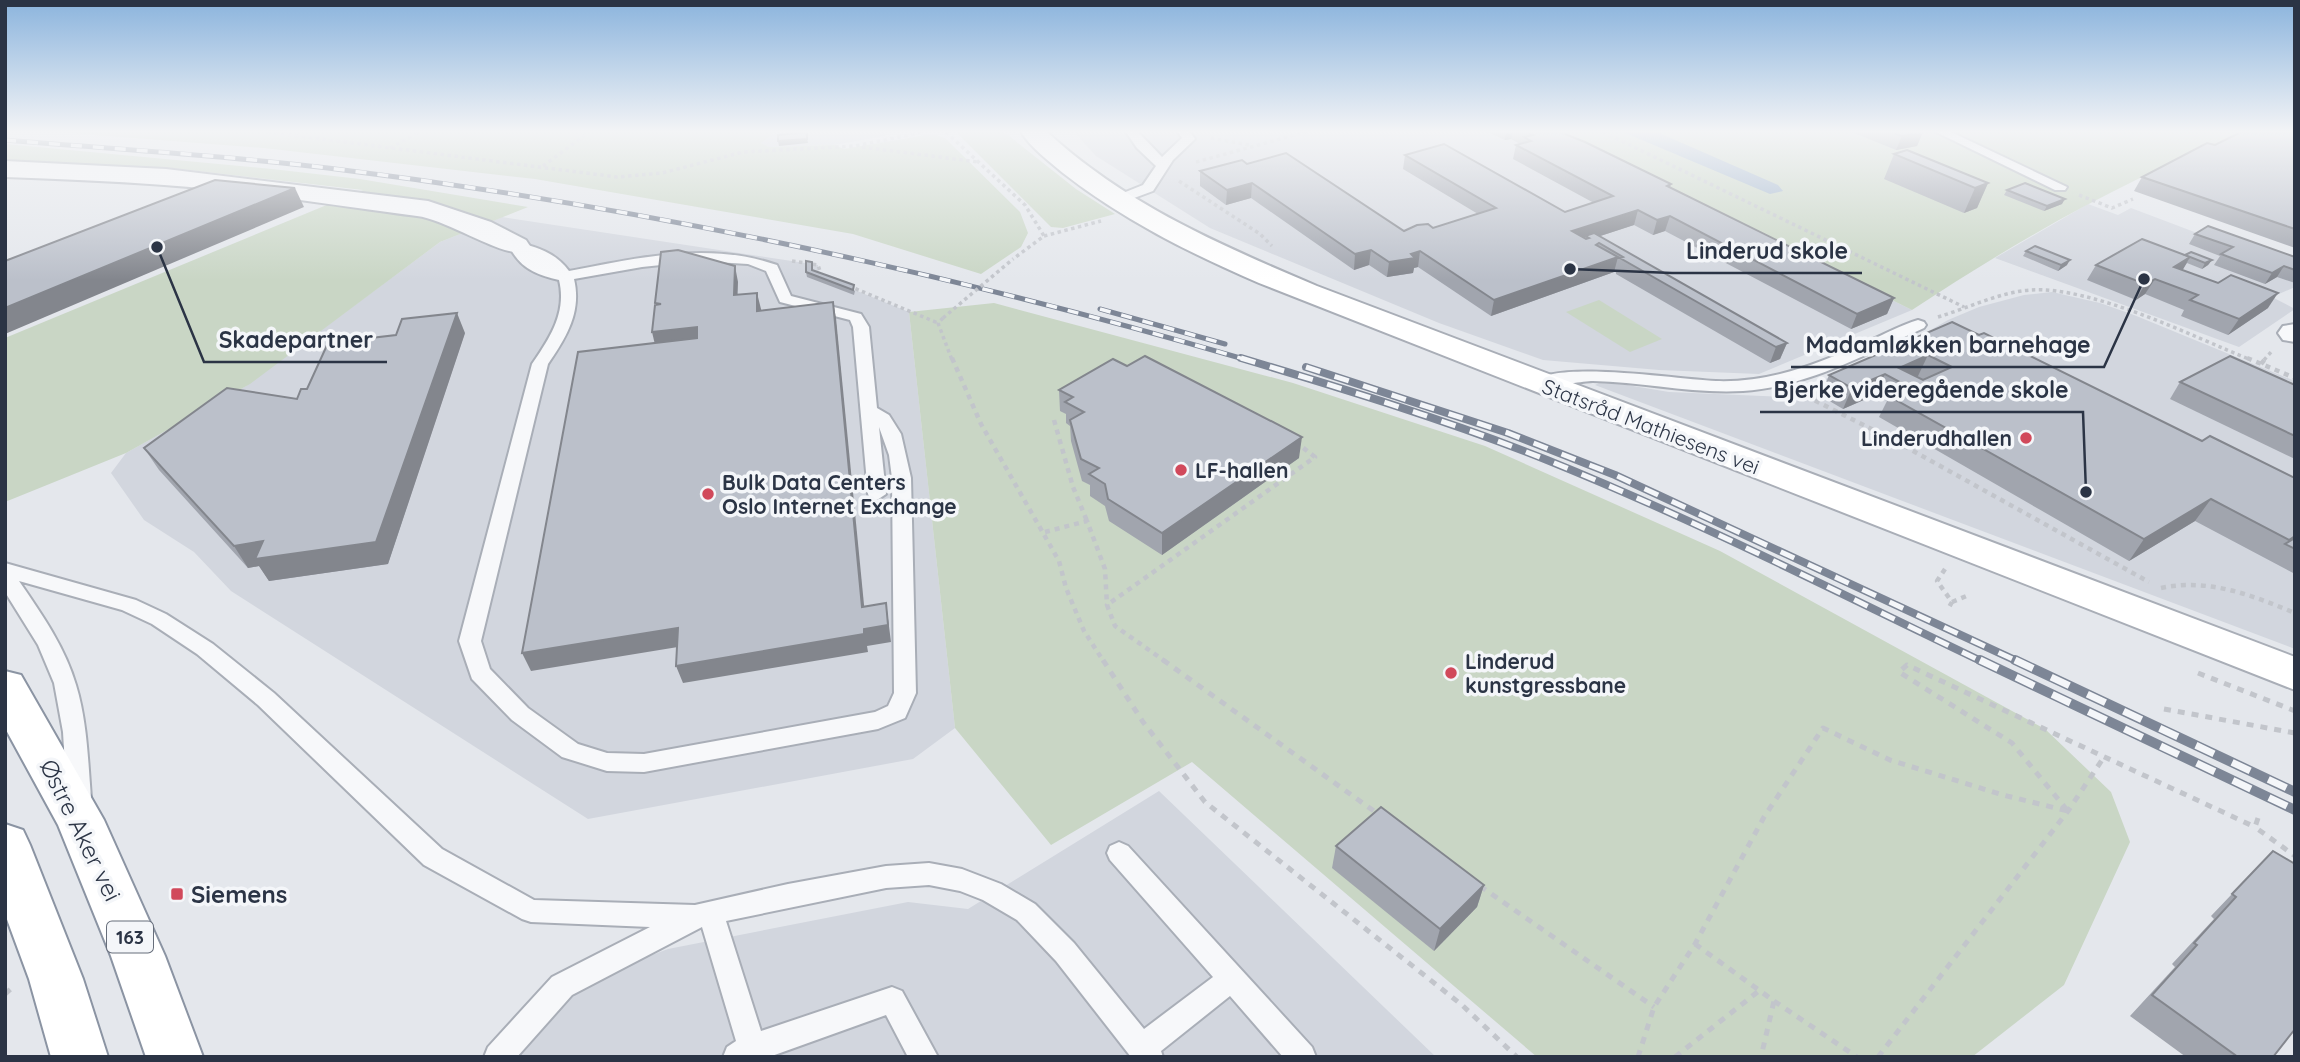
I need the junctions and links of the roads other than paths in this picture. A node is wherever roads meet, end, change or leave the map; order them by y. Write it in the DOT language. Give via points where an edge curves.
graph roads {
  1 [pos="203,182"];
  2 [pos="1086,182"];
  3 [pos="1152,182"];
  4 [pos="2048,182"];
  5 [pos="2060,187"];
  6 [pos="1114,209"];
  7 [pos="516,246"];
  8 [pos="566,275"];
  9 [pos="1918,325"];
  10 [pos="1540,383"];
  11 [pos="869,410"];
  12 [pos="877,494"];
  13 [pos="5,570"];
  14 [pos="5,576"];
  15 [pos="2295,674"];
  16 [pos="5,687"];
  17 [pos="80,820"];
  18 [pos="5,845"];
  19 [pos="1119,853"];
  20 [pos="702,914"];
  21 [pos="1231,979"];
  22 [pos="1146,1052"];
  23 [pos="748,1054"];
  24 [pos="80,1057"];
  25 [pos="175,1057"];
  26 [pos="499,1057"];
  27 [pos="924,1057"];
  28 [pos="1302,1057"];
  1 -- 7 [label="street" via="428,209"];
  2 -- 6 [label="main road, Statsråd Mathiesens vei"];
  3 -- 6 [label="lane"];
  4 -- 5 [label="lane"];
  6 -- 10 [label="main road, Statsråd Mathiesens vei" via="1165,226 1288,284"];
  7 -- 8 [label="lane" via="520,257 546,274"];
  8 -- 11 [label="lane" via="710,256 760,262 772,268 785,299 856,317 861,327"];
  8 -- 11 [label="lane" via="570,304 559,339 540,364 470,641 480,673 520,714 570,751 607,762 644,763 878,720 898,712 905,693 905,503 891,429 880,413"];
  9 -- 10 [label="lane" via="1778,381 1718,386 1587,375"];
  10 -- 15 [label="main road, Statsråd Mathiesens vei"];
  11 -- 12 [label="lane"];
  13 -- 20 [label="lane" via="130,605 159,619 205,649 266,699 433,857 531,911"];
  14 -- 17 [label="lane" via="61,671 73,729"];
  16 -- 17 [label="main road, Østre Aker vei / 163"];
  17 -- 25 [label="main road, Østre Aker vei / 163"];
  18 -- 24 [label="main road"];
  19 -- 21 [label="lane"];
  20 -- 22 [label="lane" via="886,877 929,874 962,880 1026,912 1065,952"];
  20 -- 23 [label="lane"];
  20 -- 26 [label="lane" via="562,986"];
  21 -- 22 [label="lane"];
  21 -- 28 [label="lane"];
  23 -- 27 [label="lane" via="892,1000"];
}
